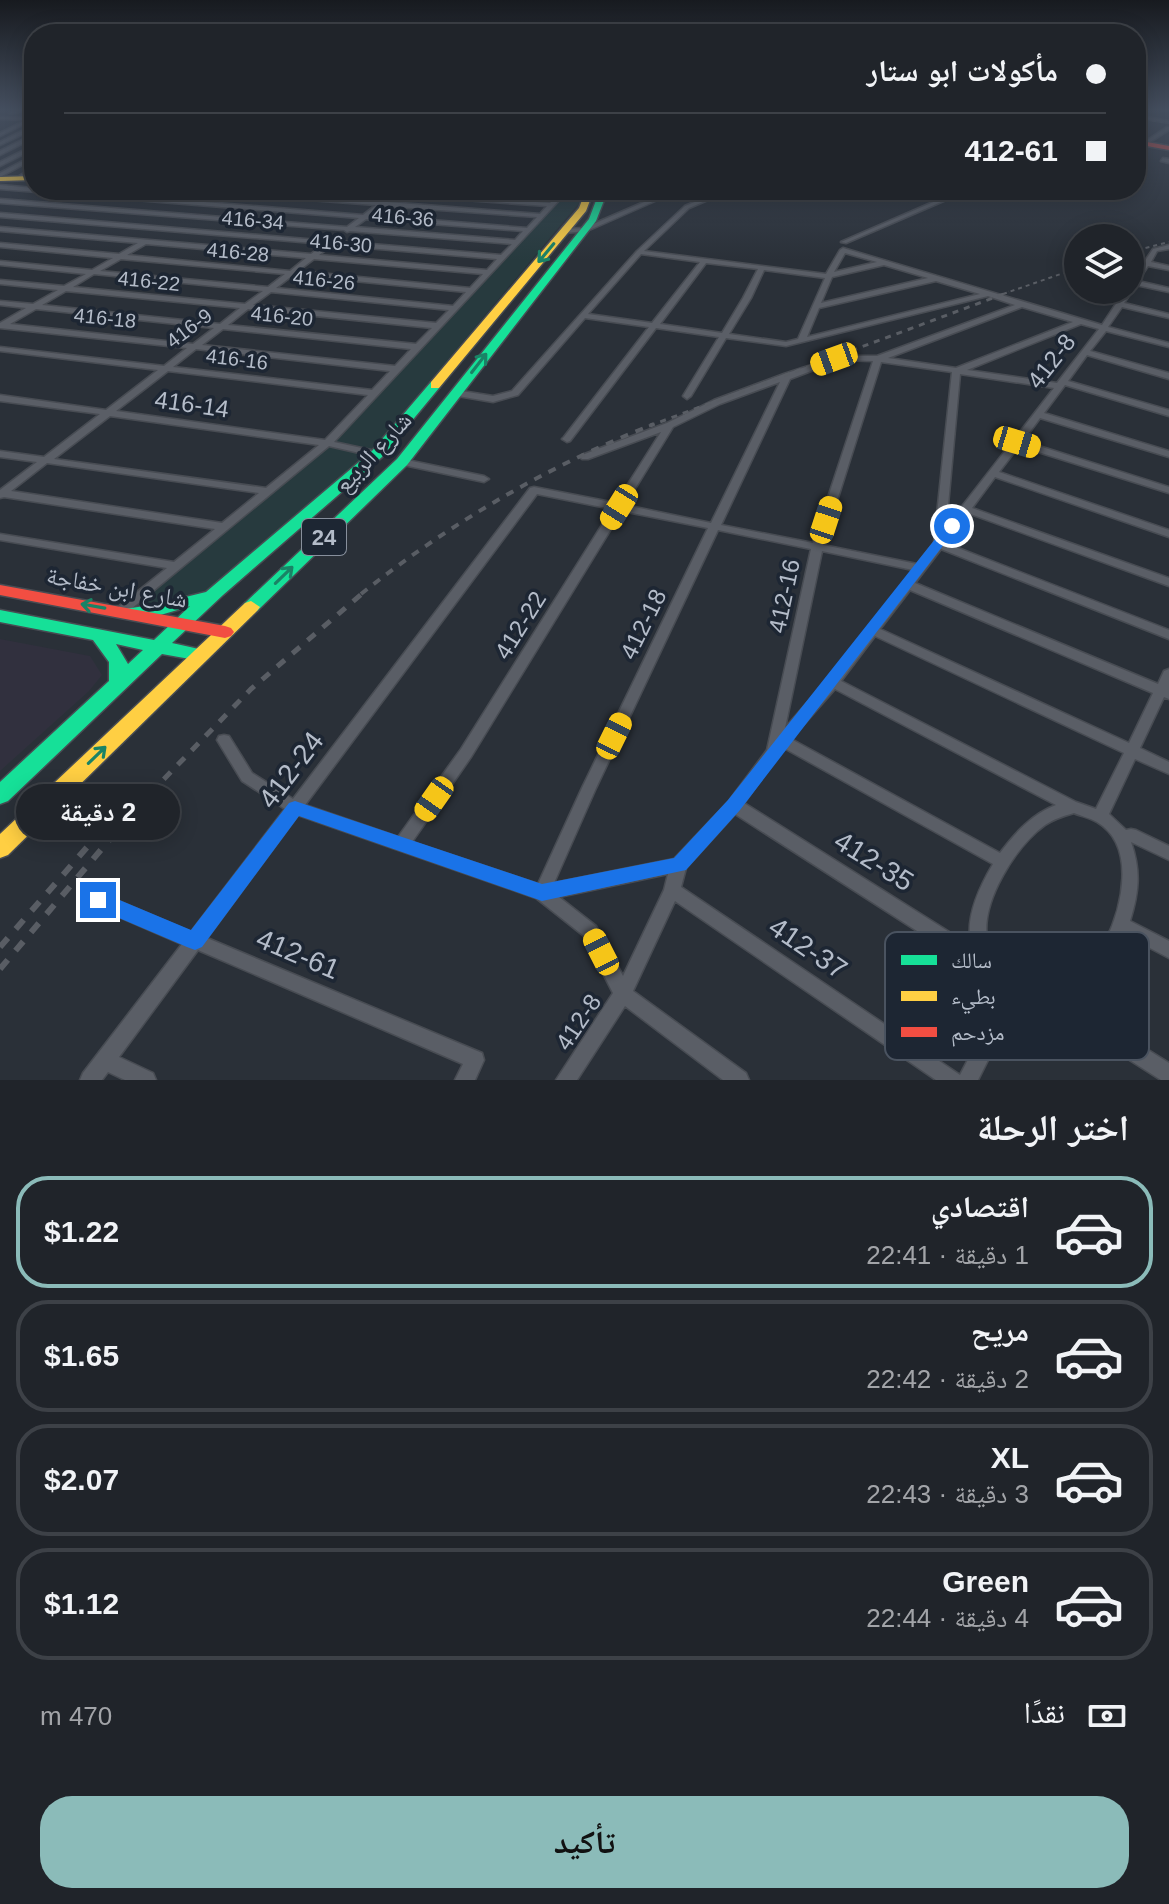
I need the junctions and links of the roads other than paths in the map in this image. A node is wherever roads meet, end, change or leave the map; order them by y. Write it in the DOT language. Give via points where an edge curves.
graph roads {
  1 [pos="0,187"];
  2 [pos="24,189"];
  3 [pos="60,200"];
  4 [pos="165,200"];
  5 [pos="216,200"];
  6 [pos="335,200"];
  7 [pos="386,200"];
  8 [pos="492,200"];
  9 [pos="557,200"];
  10 [pos="589,200"];
  11 [pos="595,200"];
  12 [pos="655,200"];
  13 [pos="943,200"];
  14 [pos="0,201"];
  15 [pos="697,201"];
  16 [pos="209,204"];
  17 [pos="381,204"];
  18 [pos="49,205"];
  19 [pos="552,205"];
  20 [pos="0,215"];
  21 [pos="189,216"];
  22 [pos="365,216"];
  23 [pos="542,216"];
  24 [pos="23,217"];
  25 [pos="0,228"];
  26 [pos="167,229"];
  27 [pos="348,229"];
  28 [pos="529,230"];
  29 [pos="585,230"];
  30 [pos="564,231"];
  31 [pos="144,242"];
  32 [pos="331,242"];
  33 [pos="517,242"];
  34 [pos="844,242"];
  35 [pos="0,245"];
  36 [pos="1169,247"];
  37 [pos="639,252"];
  38 [pos="119,257"];
  39 [pos="312,257"];
  40 [pos="503,257"];
  41 [pos="705,260"];
  42 [pos="887,262"];
  43 [pos="0,263"];
  44 [pos="1146,263"];
  45 [pos="1144,266"];
  46 [pos="762,268"];
  47 [pos="1169,268"];
  48 [pos="92,272"];
  49 [pos="488,272"];
  50 [pos="291,273"];
  51 [pos="827,276"];
  52 [pos="937,278"];
  53 [pos="0,282"];
  54 [pos="1144,288"];
  55 [pos="64,289"];
  56 [pos="268,290"];
  57 [pos="472,290"];
  58 [pos="1169,290"];
  59 [pos="989,294"];
  60 [pos="0,303"];
  61 [pos="1023,304"];
  62 [pos="1120,304"];
  63 [pos="34,306"];
  64 [pos="818,306"];
  65 [pos="247,307"];
  66 [pos="454,308"];
  67 [pos="585,316"];
  68 [pos="1169,316"];
  69 [pos="1080,322"];
  70 [pos="1,325"];
  71 [pos="221,326"];
  72 [pos="438,326"];
  73 [pos="653,326"];
  74 [pos="1103,329"];
  75 [pos="721,337"];
  76 [pos="801,340"];
  77 [pos="1169,345"];
  78 [pos="195,346"];
  79 [pos="418,347"];
  80 [pos="0,349"];
  81 [pos="1085,352"];
  82 [pos="878,359"];
  83 [pos="166,369"];
  84 [pos="397,369"];
  85 [pos="956,371"];
  86 [pos="787,376"];
  87 [pos="1169,376"];
  88 [pos="1061,384"];
  89 [pos="374,393"];
  90 [pos="455,393"];
  91 [pos="687,396"];
  92 [pos="0,398"];
  93 [pos="108,413"];
  94 [pos="1169,413"];
  95 [pos="1038,414"];
  96 [pos="670,425"];
  97 [pos="567,439"];
  98 [pos="1017,442"];
  99 [pos="327,443"];
  100 [pos="0,454"];
  101 [pos="377,454"];
  102 [pos="1169,454"];
  103 [pos="585,457"];
  104 [pos="46,460"];
  105 [pos="402,462"];
  106 [pos="993,473"];
  107 [pos="484,479"];
  108 [pos="1169,490"];
  109 [pos="268,491"];
  110 [pos="1,494"];
  111 [pos="619,507"];
  112 [pos="965,509"];
  113 [pos="224,527"];
  114 [pos="715,527"];
  115 [pos="1169,534"];
  116 [pos="0,537"];
  117 [pos="939,544"];
  118 [pos="817,547"];
  119 [pos="177,566"];
  120 [pos="920,568"];
  121 [pos="1169,582"];
  122 [pos="907,584"];
  123 [pos="0,590"];
  124 [pos="217,591"];
  125 [pos="126,612"];
  126 [pos="0,616"];
  127 [pos="182,622"];
  128 [pos="872,630"];
  129 [pos="225,632"];
  130 [pos="98,634"];
  131 [pos="1169,635"];
  132 [pos="157,646"];
  133 [pos="201,655"];
  134 [pos="1169,674"];
  135 [pos="119,682"];
  136 [pos="833,682"];
  137 [pos="1165,692"];
  138 [pos="224,740"];
  139 [pos="782,740"];
  140 [pos="1131,750"];
  141 [pos="772,754"];
  142 [pos="1169,768"];
  143 [pos="0,795"];
  144 [pos="734,805"];
  145 [pos="1074,807"];
  146 [pos="295,808"];
  147 [pos="1101,815"];
  148 [pos="1126,833"];
  149 [pos="401,845"];
  150 [pos="0,848"];
  151 [pos="1169,853"];
  152 [pos="1003,862"];
  153 [pos="679,865"];
  154 [pos="672,890"];
  155 [pos="542,893"];
  156 [pos="98,900"];
  157 [pos="1126,927"];
  158 [pos="934,932"];
  159 [pos="979,932"];
  160 [pos="1123,932"];
  161 [pos="1135,932"];
  162 [pos="1149,939"];
  163 [pos="195,941"];
  164 [pos="1169,950"];
  165 [pos="623,994"];
  166 [pos="885,1034"];
  167 [pos="923,1060"];
  168 [pos="978,1060"];
  169 [pos="1147,1060"];
  170 [pos="105,1061"];
  171 [pos="1169,1074"];
  172 [pos="90,1080"];
  173 [pos="146,1080"];
  174 [pos="465,1080"];
  175 [pos="566,1080"];
  176 [pos="739,1080"];
  177 [pos="953,1080"];
  178 [pos="968,1080"];
  1 -- 2 [label="street"];
  3 -- 18 [label="street"];
  4 -- 16 [label="street"];
  5 -- 16 [label="street"];
  6 -- 17 [label="street"];
  7 -- 17 [label="street, 416-9"];
  8 -- 19 [label="street"];
  9 -- 19 [label="street"];
  10 -- 30 [label="main road, شارع الربيع / 24"];
  11 -- 29 [label="main road, شارع الربيع / 24" via="597,214"];
  12 -- 29 [label="street"];
  13 -- 34 [label="street"];
  14 -- 18 [label="street, 416-36"];
  15 -- 37 [label="street"];
  16 -- 21 [label="street"];
  16 -- 22 [label="street"];
  17 -- 22 [label="street, 416-9"];
  17 -- 23 [label="street"];
  18 -- 21 [label="street, 416-36"];
  18 -- 24 [label="street"];
  19 -- 23 [label="street"];
  20 -- 24 [label="street, 416-34"];
  21 -- 26 [label="street"];
  21 -- 27 [label="street, 416-36"];
  22 -- 27 [label="street, 416-9"];
  22 -- 28 [label="street"];
  23 -- 28 [label="street"];
  24 -- 25 [label="street"];
  24 -- 26 [label="street, 416-34"];
  25 -- 31 [label="street, 416-30"];
  26 -- 31 [label="street"];
  26 -- 32 [label="street, 416-34"];
  27 -- 32 [label="street, 416-9"];
  27 -- 33 [label="street, 416-36"];
  28 -- 33 [label="street"];
  29 -- 30 [label="street"];
  90 -- 29 [label="main road, شارع الربيع / 24, one-way"];
  30 -- 101 [label="main road, شارع الربيع / 24, one-way"];
  31 -- 38 [label="street"];
  31 -- 39 [label="street, 416-30"];
  32 -- 39 [label="street, 416-9"];
  32 -- 40 [label="street, 416-34"];
  33 -- 40 [label="street"];
  35 -- 38 [label="street, 416-28"];
  36 -- 44 [label="street, 412-8" via="1155,250"];
  37 -- 41 [label="street"];
  37 -- 67 [label="street"];
  38 -- 48 [label="street"];
  38 -- 50 [label="street, 416-28"];
  39 -- 49 [label="street, 416-30"];
  39 -- 50 [label="street, 416-9"];
  40 -- 49 [label="street"];
  41 -- 46 [label="street"];
  41 -- 73 [label="street"];
  42 -- 51 [label="street"];
  42 -- 51 [label="street" via="843,250"];
  42 -- 52 [label="street"];
  43 -- 48 [label="street, 416-26"];
  44 -- 45 [label="street, 412-8"];
  44 -- 47 [label="street"];
  46 -- 51 [label="street"];
  46 -- 75 [label="street"];
  48 -- 55 [label="street"];
  48 -- 56 [label="street, 416-26"];
  49 -- 57 [label="street"];
  50 -- 56 [label="street, 416-9"];
  50 -- 57 [label="street, 416-28"];
  51 -- 64 [label="street"];
  52 -- 59 [label="street"];
  52 -- 64 [label="street"];
  53 -- 55 [label="street, 416-22"];
  54 -- 58 [label="street"];
  55 -- 63 [label="street"];
  55 -- 65 [label="street, 416-22"];
  56 -- 65 [label="street, 416-9"];
  56 -- 66 [label="street, 416-26"];
  57 -- 66 [label="street"];
  59 -- 61 [label="street"];
  59 -- 76 [label="street"];
  60 -- 63 [label="street, 416-20"];
  61 -- 69 [label="street"];
  61 -- 82 [label="street"];
  62 -- 68 [label="street"];
  62 -- 74 [label="street, 412-8"];
  63 -- 70 [label="street"];
  63 -- 71 [label="street, 416-20"];
  64 -- 76 [label="street"];
  65 -- 71 [label="street, 416-9"];
  65 -- 72 [label="street, 416-22"];
  66 -- 72 [label="street"];
  67 -- 73 [label="street"];
  67 -- 90 [label="street" via="505,399"];
  69 -- 74 [label="street"];
  69 -- 85 [label="street"];
  70 -- 78 [label="street, 416-18"];
  71 -- 78 [label="street, 416-9"];
  71 -- 79 [label="street, 416-20"];
  72 -- 79 [label="street"];
  73 -- 75 [label="street"];
  73 -- 97 [label="street"];
  74 -- 77 [label="street"];
  74 -- 81 [label="street, 412-8"];
  75 -- 76 [label="street" via="770,344"];
  75 -- 91 [label="street"];
  78 -- 83 [label="street, 416-9"];
  78 -- 84 [label="street, 416-18"];
  79 -- 84 [label="street"];
  80 -- 83 [label="street, 416-16"];
  81 -- 87 [label="street"];
  81 -- 88 [label="street, 412-8"];
  82 -- 85 [label="street"];
  82 -- 86 [label="street" via="839,358"];
  82 -- 118 [label="street, 412-16"];
  83 -- 89 [label="street, 416-16"];
  83 -- 93 [label="street, 416-9"];
  84 -- 89 [label="street"];
  85 -- 88 [label="street"];
  85 -- 117 [label="street"];
  86 -- 96 [label="street"];
  86 -- 114 [label="street, 412-18"];
  88 -- 94 [label="street"];
  88 -- 95 [label="street, 412-8"];
  89 -- 99 [label="street"];
  90 -- 105 [label="main road, شارع الربيع / 24"];
  92 -- 93 [label="street, 416-14"];
  93 -- 99 [label="street, 416-14"];
  93 -- 104 [label="street, 416-9"];
  95 -- 98 [label="street, 412-8"];
  95 -- 102 [label="street"];
  96 -- 103 [label="street"];
  96 -- 111 [label="street, 412-22"];
  98 -- 106 [label="street, 412-8"];
  98 -- 108 [label="street"];
  99 -- 101 [label="street, 416-14"];
  99 -- 109 [label="street"];
  100 -- 104 [label="street"];
  101 -- 124 [label="main road, شارع الربيع / 24"];
  104 -- 109 [label="street"];
  104 -- 110 [label="street, 416-9"];
  105 -- 107 [label="street"];
  129 -- 105 [label="main road, شارع الربيع / 24, one-way"];
  106 -- 112 [label="street, 412-8"];
  106 -- 115 [label="street"];
  109 -- 113 [label="street"];
  110 -- 113 [label="street"];
  111 -- 114 [label="street"];
  111 -- 146 [label="street, 412-24" via="534,490"];
  111 -- 149 [label="street, 412-22" via="466,753"];
  112 -- 117 [label="street, 412-8"];
  112 -- 121 [label="street"];
  113 -- 119 [label="street"];
  114 -- 118 [label="street"];
  114 -- 155 [label="street, 412-18"];
  116 -- 119 [label="street"];
  117 -- 120 [label="street, 412-8"];
  117 -- 131 [label="street"];
  118 -- 120 [label="street"];
  118 -- 141 [label="street, 412-16"];
  119 -- 125 [label="street"];
  120 -- 122 [label="street, 412-8"];
  122 -- 128 [label="street, 412-8"];
  122 -- 137 [label="street"];
  125 -- 123 [label="main road, شارع ابن خفاجة, one-way"];
  124 -- 125 [label="main road" via="182,604"];
  124 -- 127 [label="main road, شارع الربيع / 24"];
  125 -- 127 [label="main road, شارع ابن خفاجة"];
  125 -- 130 [label="main road" via="119,623"];
  126 -- 130 [label="main road, شارع ابن خفاجة"];
  127 -- 129 [label="main road, شارع ابن خفاجة"];
  127 -- 132 [label="main road, شارع الربيع / 24"];
  128 -- 136 [label="street, 412-8"];
  128 -- 140 [label="street"];
  129 -- 133 [label="main road, شارع الربيع / 24"];
  130 -- 132 [label="main road, شارع ابن خفاجة"];
  130 -- 135 [label="main road" via="118,661"];
  132 -- 133 [label="main road, شارع ابن خفاجة"];
  132 -- 135 [label="main road, شارع الربيع / 24"];
  150 -- 133 [label="main road, شارع الربيع / 24, one-way"];
  134 -- 137 [label="street"];
  135 -- 143 [label="main road, شارع الربيع / 24"];
  136 -- 139 [label="street, 412-8"];
  136 -- 145 [label="street"];
  137 -- 140 [label="street"];
  138 -- 146 [label="street" via="247,777"];
  139 -- 141 [label="street, 412-8"];
  139 -- 152 [label="street"];
  140 -- 142 [label="street"];
  140 -- 147 [label="street"];
  141 -- 144 [label="street, 412-8"];
  144 -- 153 [label="street, 412-8"];
  144 -- 158 [label="street, 412-35"];
  145 -- 147 [label="street"];
  145 -- 152 [label="street" via="1053,810 1038,820"];
  146 -- 149 [label="street"];
  146 -- 163 [label="street, 412-24"];
  147 -- 148 [label="street"];
  148 -- 151 [label="street"];
  148 -- 157 [label="street" via="1140,860"];
  149 -- 155 [label="street"];
  152 -- 159 [label="street"];
  153 -- 154 [label="street, 412-8"];
  153 -- 155 [label="street"];
  154 -- 165 [label="street, 412-8"];
  154 -- 166 [label="street, 412-37"];
  155 -- 165 [label="street" via="590,931"];
  156 -- 163 [label="street, 412-61"];
  157 -- 160 [label="street"];
  157 -- 161 [label="street"];
  162 -- 164 [label="street"];
  163 -- 170 [label="street, 412-24"];
  163 -- 174 [label="street, 412-61" via="475,1060"];
  165 -- 175 [label="street, 412-8"];
  165 -- 176 [label="street"];
  167 -- 177 [label="street, 412-37"];
  168 -- 178 [label="street"];
  169 -- 171 [label="street"];
  170 -- 172 [label="street, 412-24"];
  170 -- 173 [label="street"];
}
